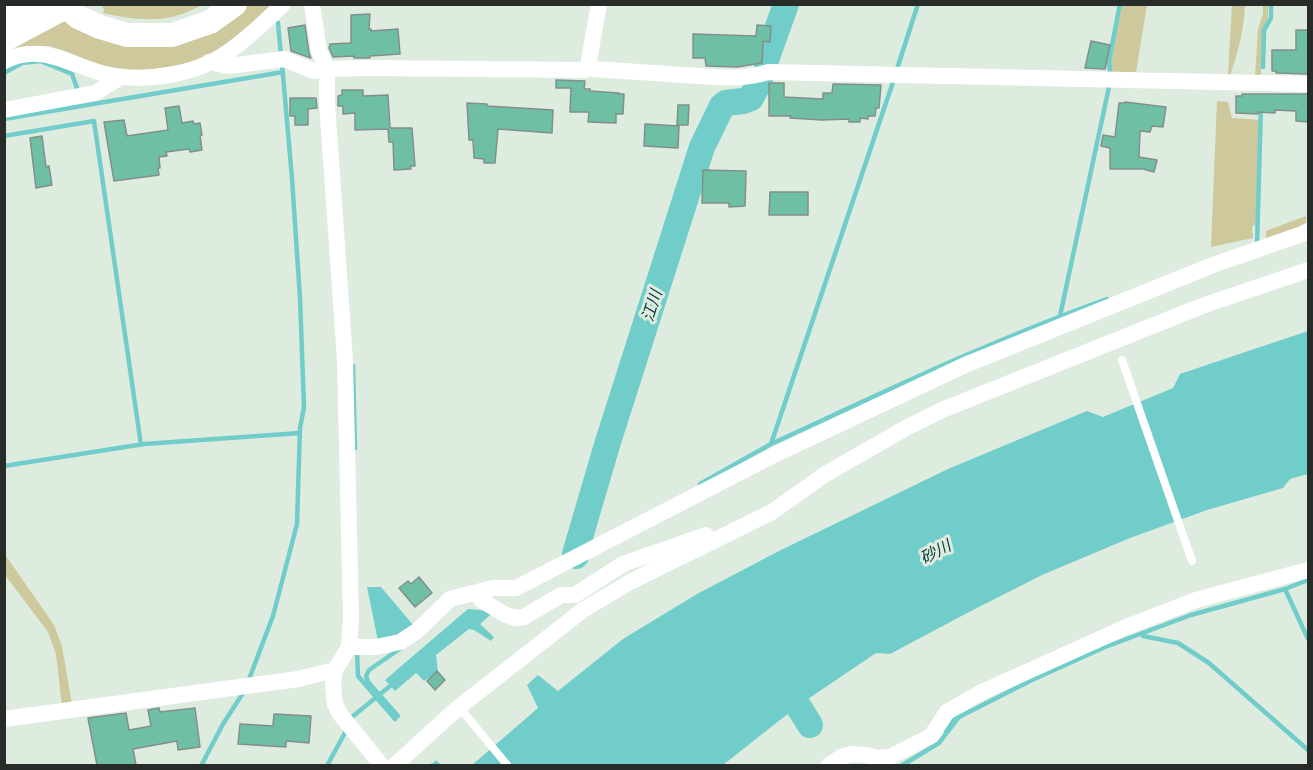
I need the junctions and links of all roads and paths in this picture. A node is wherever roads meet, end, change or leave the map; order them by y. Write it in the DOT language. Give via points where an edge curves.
graph roads {
  1 [pos="25,4"];
  2 [pos="235,4"];
  3 [pos="283,4"];
  4 [pos="312,4"];
  5 [pos="599,4"];
  6 [pos="69,9"];
  7 [pos="4,16"];
  8 [pos="4,38"];
  9 [pos="4,61"];
  10 [pos="209,62"];
  11 [pos="588,66"];
  12 [pos="327,69"];
  13 [pos="121,77"];
  14 [pos="1308,84"];
  15 [pos="4,110"];
  16 [pos="1308,231"];
  17 [pos="1308,270"];
  18 [pos="1122,360"];
  19 [pos="723,537"];
  20 [pos="1190,557"];
  21 [pos="1308,570"];
  22 [pos="479,593"];
  23 [pos="355,647"];
  24 [pos="335,670"];
  25 [pos="464,714"];
  26 [pos="4,719"];
  27 [pos="382,765"];
  28 [pos="394,765"];
  29 [pos="508,765"];
  30 [pos="828,765"];
  1 -- 7 [label="highway"];
  2 -- 6 [label="main road" via="210,22 172,35 127,35 100,27"];
  3 -- 10 [label="street" via="252,34"];
  4 -- 12 [label="street" via="319,51"];
  5 -- 11 [label="street"];
  6 -- 8 [label="highway"];
  9 -- 13 [label="street" via="25,54 44,54"];
  10 -- 12 [label="street" via="228,66 281,59 310,70"];
  10 -- 13 [label="street" via="152,78"];
  11 -- 12 [label="street" via="579,71"];
  11 -- 14 [label="street" via="742,78 768,72"];
  12 -- 23 [label="street" via="345,360"];
  13 -- 15 [label="street" via="95,93"];
  16 -- 22 [label="street" via="965,364 776,454 516,588 493,588"];
  17 -- 19 [label="street" via="1202,306 942,410"];
  18 -- 20 [label="lane"];
  19 -- 22 [label="street" via="711,533 623,564 575,595 561,595 524,617 506,615 481,600"];
  19 -- 25 [label="street" via="630,582 583,610"];
  21 -- 30 [label="street" via="1196,600 1124,628 982,692 947,712 931,735 890,757 851,754"];
  22 -- 23 [label="street" via="450,599 400,642"];
  23 -- 24 [label="street"];
  24 -- 26 [label="street" via="298,679"];
  24 -- 27 [label="street" via="334,704"];
  25 -- 28 [label="street"];
  25 -- 29 [label="lane"];
}
